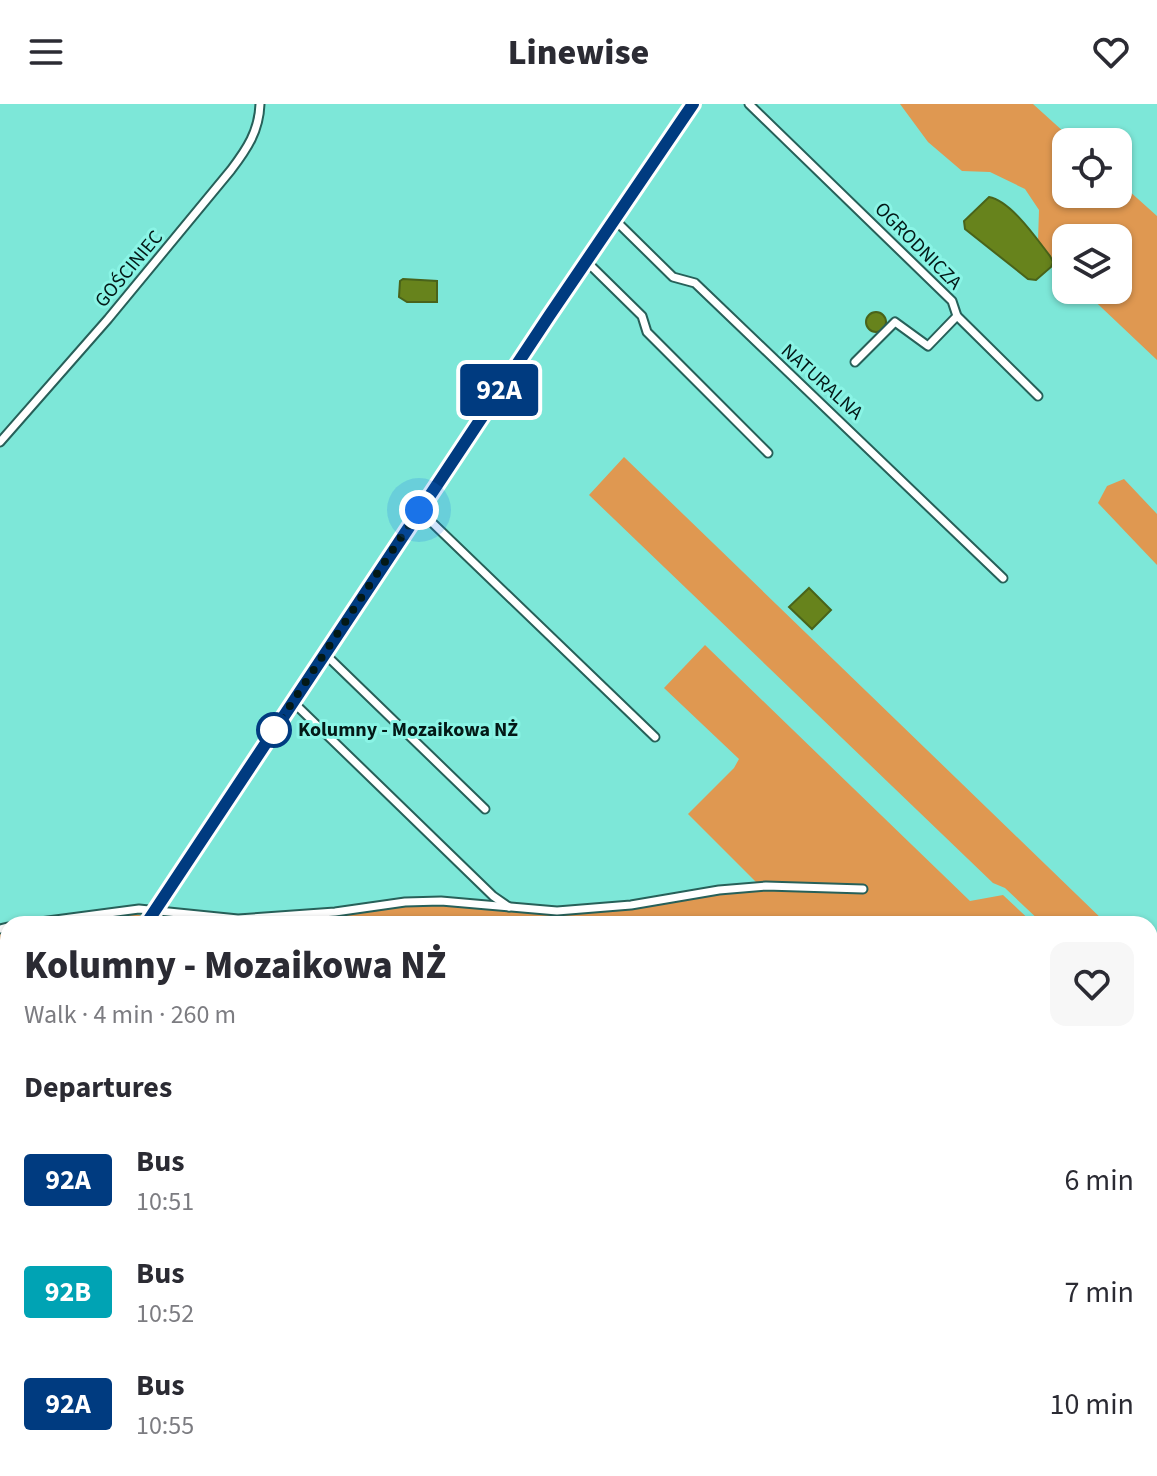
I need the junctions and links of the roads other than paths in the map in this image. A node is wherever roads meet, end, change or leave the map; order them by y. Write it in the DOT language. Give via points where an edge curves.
graph roads {
  1 [pos="260,104"];
  2 [pos="693,104"];
  3 [pos="749,104"];
  4 [pos="614,219"];
  5 [pos="586,261"];
  6 [pos="957,316"];
  7 [pos="855,362"];
  8 [pos="1038,396"];
  9 [pos="0,442"];
  10 [pos="768,453"];
  11 [pos="419,510"];
  12 [pos="1003,578"];
  13 [pos="325,654"];
  14 [pos="293,702"];
  15 [pos="655,737"];
  16 [pos="485,809"];
  17 [pos="863,889"];
  18 [pos="510,907"];
  19 [pos="154,911"];
  20 [pos="78,916"];
  21 [pos="151,916"];
  22 [pos="206,916"];
  23 [pos="280,916"];
  1 -- 9 [label="street, GOŚCINIEC" via="256,132 231,170"];
  2 -- 4 [label="street"];
  3 -- 6 [label="street, OGRODNICZA" via="952,301"];
  4 -- 5 [label="street"];
  4 -- 12 [label="street, NATURALNA" via="673,277 695,283"];
  5 -- 10 [label="street" via="642,316 647,332"];
  5 -- 11 [label="street"];
  6 -- 7 [label="street, OGRODNICZA" via="928,346 895,322"];
  6 -- 8 [label="street"];
  11 -- 13 [label="street"];
  11 -- 15 [label="street"];
  13 -- 14 [label="street"];
  13 -- 16 [label="street"];
  14 -- 18 [label="street"];
  14 -- 19 [label="street"];
  17 -- 18 [label="street" via="766,886 564,911"];
  18 -- 23 [label="street" via="405,902"];
  19 -- 20 [label="street"];
  19 -- 21 [label="street"];
  19 -- 22 [label="street"];
}
